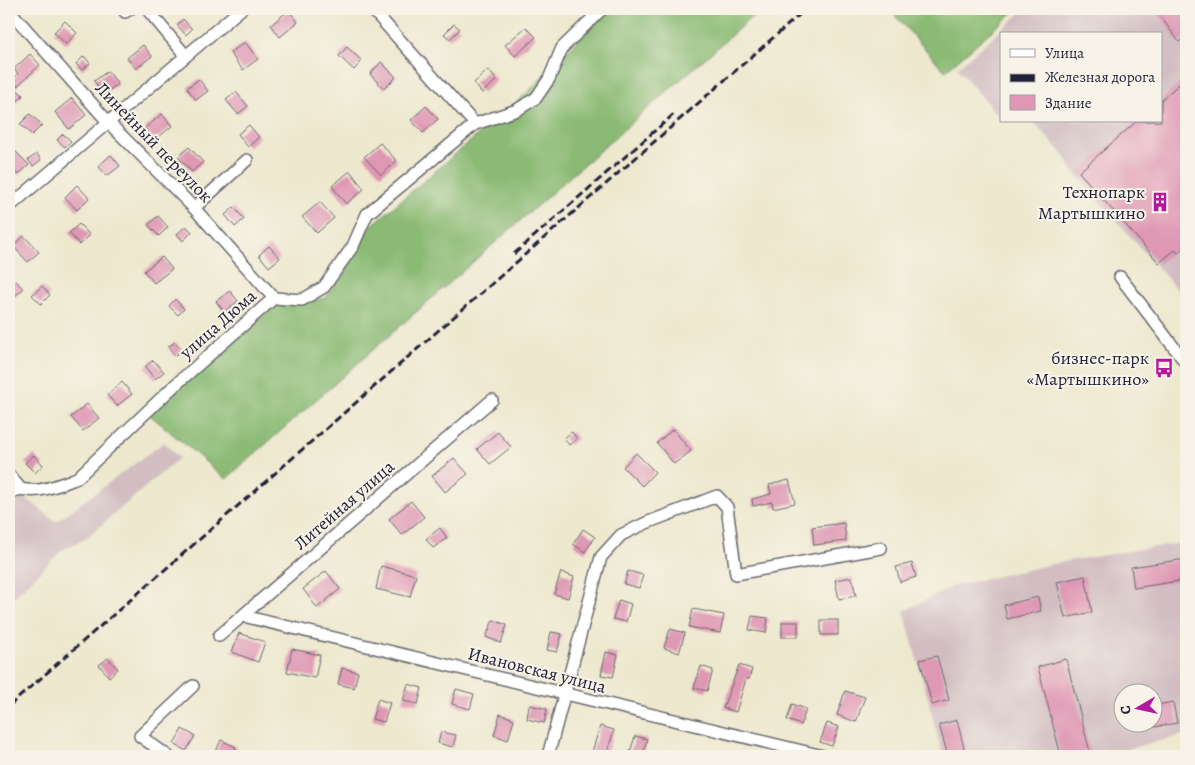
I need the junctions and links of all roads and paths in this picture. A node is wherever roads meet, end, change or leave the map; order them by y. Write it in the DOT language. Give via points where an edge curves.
graph roads {
  1 [pos="9,9"];
  2 [pos="147,9"];
  3 [pos="241,9"];
  4 [pos="372,9"];
  5 [pos="602,9"];
  6 [pos="186,56"];
  7 [pos="109,123"];
  8 [pos="475,124"];
  9 [pos="247,160"];
  10 [pos="9,206"];
  11 [pos="194,208"];
  12 [pos="1120,276"];
  13 [pos="274,298"];
  14 [pos="1186,362"];
  15 [pos="492,400"];
  16 [pos="9,475"];
  17 [pos="20,488"];
  18 [pos="9,493"];
  19 [pos="881,548"];
  20 [pos="243,616"];
  21 [pos="219,636"];
  22 [pos="193,686"];
  23 [pos="564,695"];
  24 [pos="168,756"];
  25 [pos="548,756"];
  26 [pos="823,756"];
  1 -- 7 [label="street, Линейный переулок"];
  2 -- 6 [label="street"];
  3 -- 6 [label="street"];
  4 -- 8 [label="street"];
  5 -- 8 [label="street, улица Дюма" via="562,48 549,79 536,98 516,110"];
  6 -- 7 [label="street"];
  7 -- 10 [label="street"];
  7 -- 11 [label="street, Линейный переулок"];
  8 -- 13 [label="street, улица Дюма" via="368,214 353,246 324,287 302,300"];
  9 -- 11 [label="street"];
  11 -- 13 [label="street, Линейный переулок"];
  12 -- 14 [label="street"];
  13 -- 17 [label="street, улица Дюма" via="76,478 36,490"];
  15 -- 20 [label="street, Литейная улица"];
  16 -- 17 [label="street"];
  17 -- 18 [label="street, улица Дюма"];
  19 -- 23 [label="street" via="736,574 727,507 717,496 646,523 621,535 601,557"];
  20 -- 21 [label="street, Литейная улица"];
  20 -- 23 [label="street, Ивановская улица"];
  22 -- 24 [label="street" via="140,736"];
  23 -- 25 [label="street"];
  23 -- 26 [label="street, Ивановская улица"];
}
